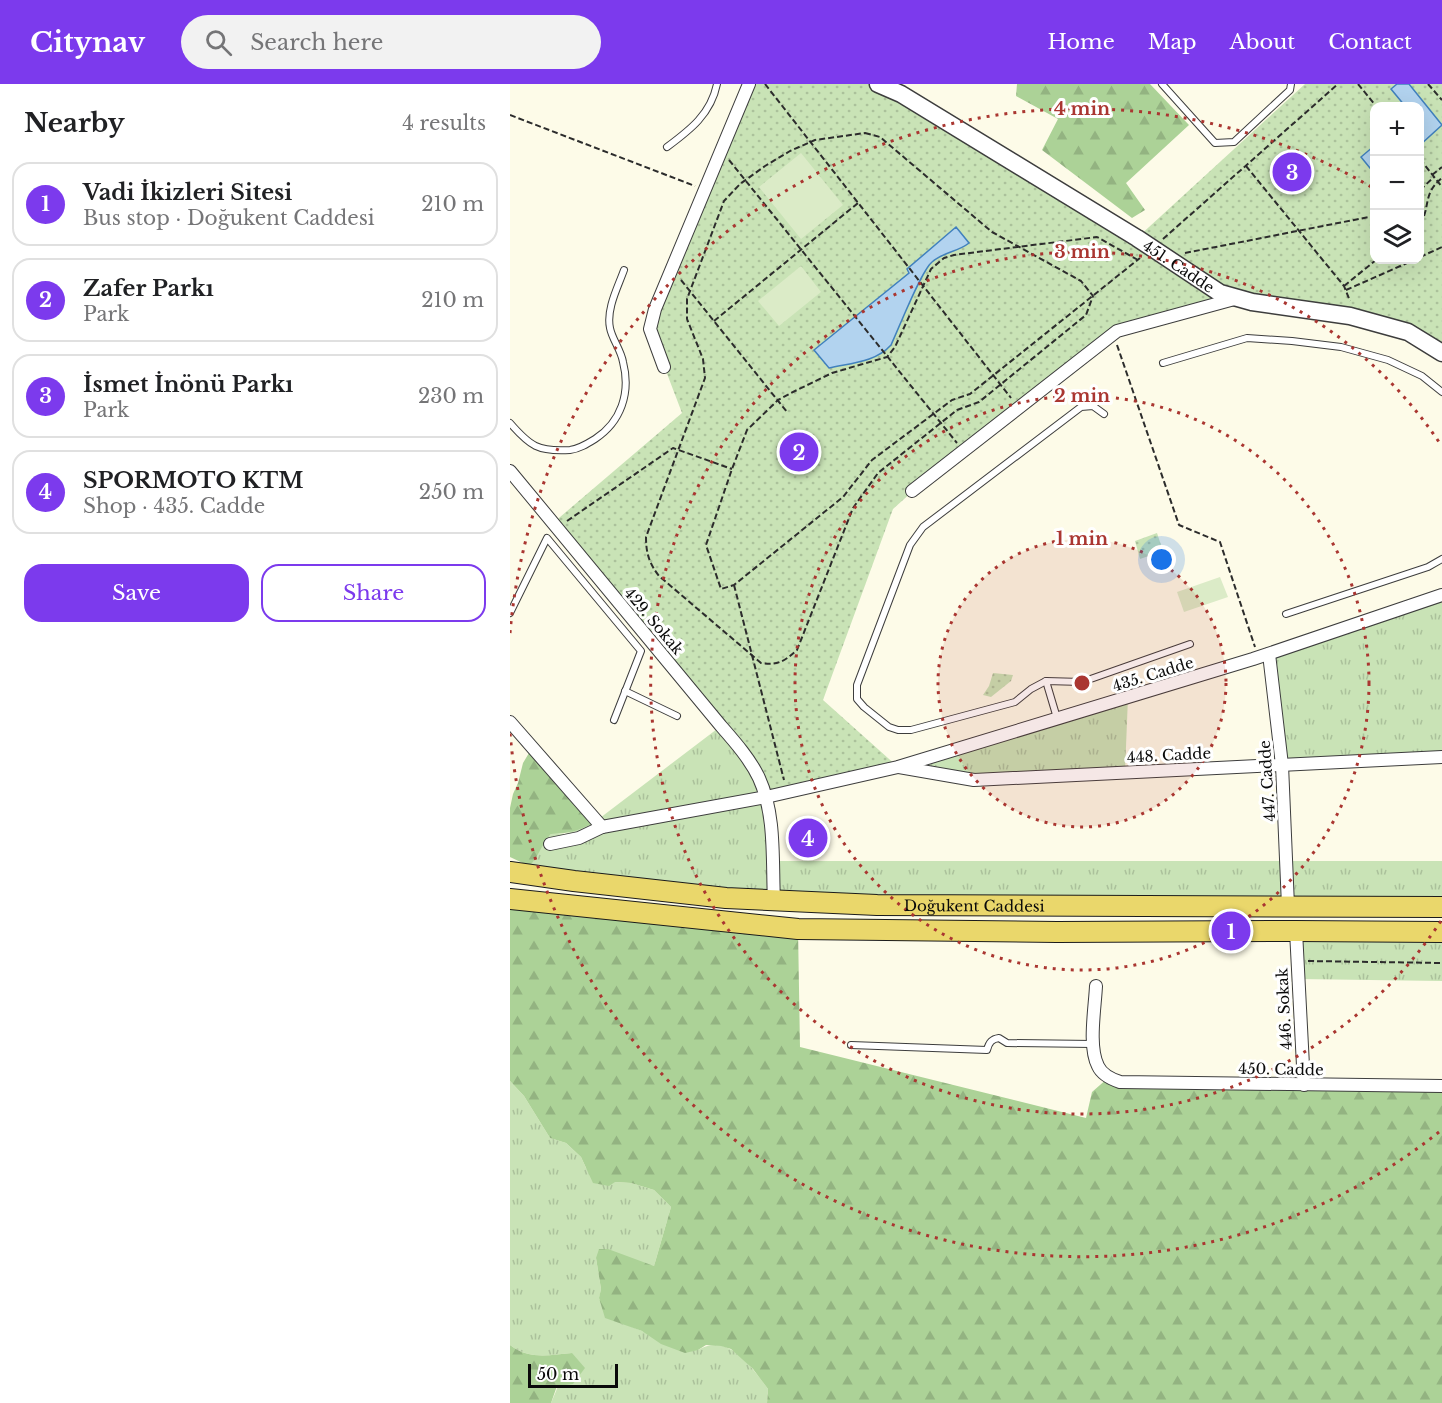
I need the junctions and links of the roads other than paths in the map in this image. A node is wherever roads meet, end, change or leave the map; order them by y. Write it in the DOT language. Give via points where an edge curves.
graph roads {
  1 [pos="717,84"];
  2 [pos="749,84"];
  3 [pos="878,84"];
  4 [pos="1162,84"];
  5 [pos="1291,84"];
  6 [pos="667,147"];
  7 [pos="624,270"];
  8 [pos="1238,298"];
  9 [pos="1442,353"];
  10 [pos="1163,363"];
  11 [pos="664,367"];
  12 [pos="1442,392"];
  13 [pos="1104,414"];
  14 [pos="510,423"];
  15 [pos="510,471"];
  16 [pos="912,491"];
  17 [pos="1442,559"];
  18 [pos="607,588"];
  19 [pos="1442,595"];
  20 [pos="596,596"];
  21 [pos="510,613"];
  22 [pos="1286,614"];
  23 [pos="1190,644"];
  24 [pos="1264,656"];
  25 [pos="1046,681"];
  26 [pos="625,692"];
  27 [pos="677,716"];
  28 [pos="1057,719"];
  29 [pos="614,720"];
  30 [pos="510,722"];
  31 [pos="1442,757"];
  32 [pos="1282,765"];
  33 [pos="898,767"];
  34 [pos="766,797"];
  35 [pos="602,827"];
  36 [pos="550,844"];
  37 [pos="510,872"];
  38 [pos="510,899"];
  39 [pos="774,901"];
  40 [pos="1288,906"];
  41 [pos="1442,907"];
  42 [pos="1296,931"];
  43 [pos="1442,932"];
  44 [pos="1096,986"];
  45 [pos="1093,1044"];
  46 [pos="851,1045"];
  47 [pos="1304,1085"];
  48 [pos="1442,1086"];
  1 -- 6 [label="lane" via="708,110 694,127"];
  2 -- 11 [label="street" via="655,309 650,329"];
  3 -- 8 [label="street, 451. Cadde" via="901,94 1220,292"];
  4 -- 5 [label="lane" via="1215,143 1234,142 1290,90"];
  7 -- 14 [label="lane" via="609,315 610,329 624,363 623,404 617,419 591,441 576,449 558,451 525,441"];
  8 -- 9 [label="street, 451. Cadde" via="1350,316 1408,332"];
  8 -- 16 [label="street" via="1117,331"];
  10 -- 12 [label="lane" via="1247,338 1292,341 1341,347 1388,360 1422,376"];
  13 -- 25 [label="lane" via="1093,406 1081,407 924,527 910,545 857,685 857,699 889,727 911,730 1015,702"];
  15 -- 18 [label="street, 429. Sokak"];
  17 -- 22 [label="lane"];
  18 -- 20 [label="lane"];
  18 -- 34 [label="street, 429. Sokak" via="740,749"];
  19 -- 24 [label="street, 435. Cadde"];
  20 -- 21 [label="lane" via="547,538"];
  20 -- 26 [label="lane" via="641,651"];
  23 -- 25 [label="lane" via="1082,682"];
  24 -- 28 [label="street, 435. Cadde"];
  24 -- 32 [label="street, 447. Cadde"];
  25 -- 28 [label="lane"];
  26 -- 27 [label="lane"];
  26 -- 29 [label="lane"];
  28 -- 33 [label="street, 435. Cadde"];
  30 -- 35 [label="street"];
  31 -- 32 [label="street, 448. Cadde"];
  32 -- 33 [label="street, 448. Cadde" via="974,780"];
  32 -- 40 [label="street, 447. Cadde"];
  33 -- 34 [label="street, 435. Cadde"];
  34 -- 35 [label="street, 435. Cadde"];
  34 -- 39 [label="street, 429. Sokak"];
  35 -- 36 [label="street, 435. Cadde" via="579,838"];
  37 -- 39 [label="main road, Doğukent Caddesi"];
  38 -- 42 [label="main road, Doğukent Caddesi" via="798,929"];
  39 -- 40 [label="main road, Doğukent Caddesi"];
  40 -- 41 [label="main road, Doğukent Caddesi"];
  42 -- 43 [label="main road, Doğukent Caddesi"];
  42 -- 47 [label="street, 446. Sokak"];
  44 -- 45 [label="street"];
  45 -- 46 [label="lane" via="1007,1043 999,1038 993,1039 987,1050"];
  45 -- 47 [label="street, 450. Cadde" via="1098,1067 1108,1078 1120,1082"];
  47 -- 48 [label="street, 450. Cadde"];
}
